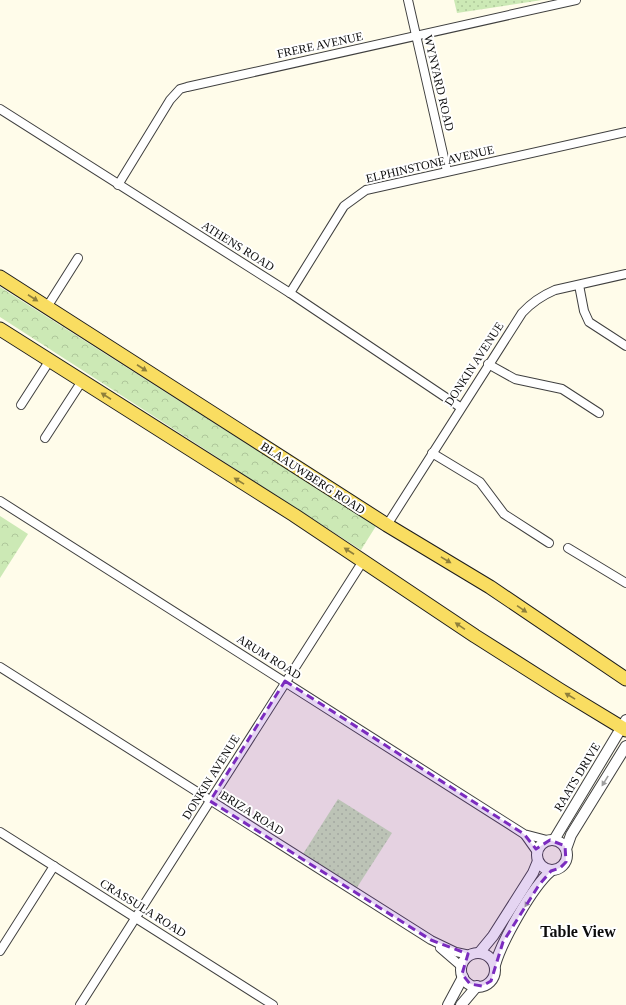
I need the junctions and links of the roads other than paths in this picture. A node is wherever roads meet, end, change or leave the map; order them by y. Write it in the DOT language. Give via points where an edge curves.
graph roads {
  1 [pos="408,0"];
  2 [pos="576,0"];
  3 [pos="416,36"];
  4 [pos="0,109"];
  5 [pos="626,132"];
  6 [pos="447,171"];
  7 [pos="118,185"];
  8 [pos="78,258"];
  9 [pos="626,274"];
  10 [pos="0,277"];
  11 [pos="579,285"];
  12 [pos="290,293"];
  13 [pos="47,308"];
  14 [pos="0,329"];
  15 [pos="626,346"];
  16 [pos="50,360"];
  17 [pos="488,364"];
  18 [pos="82,381"];
  19 [pos="21,405"];
  20 [pos="460,407"];
  21 [pos="599,413"];
  22 [pos="45,438"];
  23 [pos="432,453"];
  24 [pos="0,501"];
  25 [pos="387,525"];
  26 [pos="549,543"];
  27 [pos="568,548"];
  28 [pos="363,561"];
  29 [pos="626,583"];
  30 [pos="0,667"];
  31 [pos="626,679"];
  32 [pos="285,681"];
  33 [pos="625,726"];
  34 [pos="626,746"];
  35 [pos="210,801"];
  36 [pos="0,832"];
  37 [pos="524,834"];
  38 [pos="551,840"];
  39 [pos="566,849"];
  40 [pos="537,857"];
  41 [pos="54,866"];
  42 [pos="551,871"];
  43 [pos="136,917"];
  44 [pos="431,940"];
  45 [pos="0,951"];
  46 [pos="475,954"];
  47 [pos="494,965"];
  48 [pos="463,972"];
  49 [pos="476,986"];
  50 [pos="80,1005"];
  51 [pos="273,1005"];
  52 [pos="448,1005"];
  53 [pos="461,1005"];
  1 -- 3 [label="street, WYNYARD ROAD"];
  2 -- 3 [label="street, FRERE AVENUE"];
  3 -- 6 [label="street, WYNYARD ROAD"];
  3 -- 7 [label="street, FRERE AVENUE" via="180,89 166,105"];
  4 -- 7 [label="street, ATHENS ROAD"];
  5 -- 6 [label="street, ELPHINSTONE AVENUE"];
  6 -- 12 [label="street, ELPHINSTONE AVENUE" via="366,190 349,201"];
  7 -- 12 [label="street, ATHENS ROAD"];
  8 -- 13 [label="street"];
  9 -- 11 [label="street, DONKIN AVENUE"];
  10 -- 13 [label="main road, BLAAUWBERG ROAD, one-way"];
  11 -- 15 [label="street" via="589,322"];
  11 -- 17 [label="street, DONKIN AVENUE" via="555,290 530,304"];
  12 -- 20 [label="street, ATHENS ROAD"];
  13 -- 25 [label="main road, BLAAUWBERG ROAD, one-way"];
  14 -- 16 [label="main road"];
  16 -- 18 [label="main road"];
  16 -- 19 [label="street"];
  17 -- 20 [label="street, DONKIN AVENUE"];
  17 -- 21 [label="street" via="515,379 562,389"];
  18 -- 22 [label="street"];
  28 -- 18 [label="main road, one-way"];
  20 -- 23 [label="street, DONKIN AVENUE"];
  23 -- 25 [label="street, DONKIN AVENUE"];
  23 -- 26 [label="street" via="480,482 504,514"];
  24 -- 32 [label="street, ARUM ROAD"];
  25 -- 31 [label="main road, BLAAUWBERG ROAD, one-way" via="490,587"];
  27 -- 29 [label="street"];
  28 -- 32 [label="street, DONKIN AVENUE"];
  33 -- 28 [label="main road, one-way" via="475,636"];
  30 -- 35 [label="street, BRIZA ROAD"];
  32 -- 35 [label="street, DONKIN AVENUE"];
  32 -- 37 [label="street, ARUM ROAD"];
  33 -- 38 [label="street, RAATS DRIVE"];
  34 -- 39 [label="street, RAATS DRIVE, one-way" via="571,835"];
  35 -- 43 [label="street, DONKIN AVENUE"];
  35 -- 44 [label="street, BRIZA ROAD"];
  36 -- 41 [label="street, CRASSULA ROAD"];
  37 -- 38 [label="street, ARUM ROAD"];
  37 -- 40 [label="street, ARUM ROAD"];
  38 -- 39 [label="street" via="562,844"];
  38 -- 40 [label="street" via="540,845"];
  39 -- 42 [label="street" via="568,856 565,864 558,870"];
  40 -- 42 [label="street" via="542,867"];
  40 -- 46 [label="street" via="533,873 497,930"];
  41 -- 43 [label="street, CRASSULA ROAD"];
  41 -- 45 [label="street"];
  42 -- 47 [label="street, one-way" via="539,885 503,942"];
  43 -- 50 [label="street, DONKIN AVENUE"];
  43 -- 51 [label="street, CRASSULA ROAD"];
  44 -- 46 [label="street, BRIZA ROAD" via="456,952"];
  44 -- 48 [label="street, BRIZA ROAD"];
  46 -- 47 [label="street" via="487,955"];
  46 -- 48 [label="street" via="465,960"];
  47 -- 49 [label="street" via="495,973 491,981"];
  48 -- 49 [label="street" via="468,982"];
  48 -- 52 [label="street"];
  49 -- 53 [label="street"];
}
